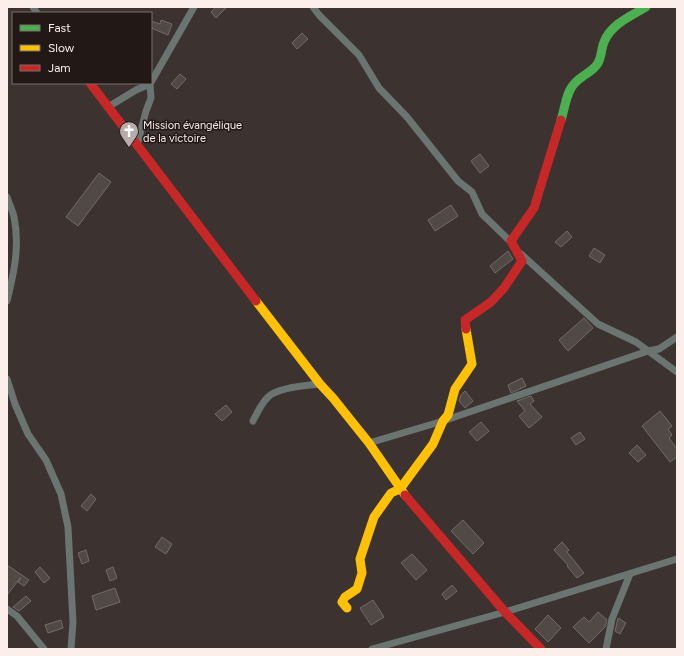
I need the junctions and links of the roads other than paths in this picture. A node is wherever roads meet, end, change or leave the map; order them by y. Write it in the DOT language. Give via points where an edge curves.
graph roads {
  1 [pos="194,7"];
  2 [pos="313,7"];
  3 [pos="646,7"];
  4 [pos="152,80"];
  5 [pos="91,84"];
  6 [pos="150,84"];
  7 [pos="108,107"];
  8 [pos="138,146"];
  9 [pos="7,197"];
  10 [pos="511,241"];
  11 [pos="14,274"];
  12 [pos="7,279"];
  13 [pos="7,301"];
  14 [pos="677,337"];
  15 [pos="648,351"];
  16 [pos="677,372"];
  17 [pos="7,379"];
  18 [pos="320,384"];
  19 [pos="253,421"];
  20 [pos="442,421"];
  21 [pos="369,443"];
  22 [pos="398,486"];
  23 [pos="677,560"];
  24 [pos="630,574"];
  25 [pos="7,608"];
  26 [pos="347,608"];
  27 [pos="505,612"];
  28 [pos="44,649"];
  29 [pos="71,649"];
  30 [pos="372,649"];
  31 [pos="541,649"];
  32 [pos="606,649"];
  1 -- 4 [label="street"];
  2 -- 10 [label="street" via="359,54 379,88 407,117 458,181 472,192 482,214"];
  3 -- 10 [label="street" via="618,23 611,30 594,69 575,80 570,87 534,208"];
  5 -- 7 [label="street"];
  6 -- 7 [label="street"];
  6 -- 8 [label="street" via="151,98"];
  7 -- 8 [label="street"];
  8 -- 18 [label="street"];
  9 -- 11 [label="street" via="14,216 17,241"];
  10 -- 15 [label="street" via="524,258 598,324 636,342"];
  10 -- 20 [label="street" via="522,261 491,302 465,320 472,364 455,389 448,415"];
  11 -- 12 [label="street"];
  11 -- 13 [label="street"];
  14 -- 15 [label="street" via="659,349"];
  15 -- 16 [label="street"];
  15 -- 20 [label="street"];
  17 -- 29 [label="street" via="28,434 46,460 61,494 68,527 73,622"];
  18 -- 19 [label="street" via="298,386 269,396"];
  18 -- 21 [label="street"];
  20 -- 21 [label="street"];
  20 -- 22 [label="street" via="433,444"];
  21 -- 22 [label="street"];
  22 -- 26 [label="street" via="374,517 360,559 362,573 357,589 342,602"];
  22 -- 27 [label="street"];
  23 -- 24 [label="street"];
  24 -- 27 [label="street"];
  24 -- 32 [label="street" via="612,619"];
  25 -- 28 [label="street" via="17,616"];
  27 -- 30 [label="street"];
  27 -- 31 [label="street"];
}
